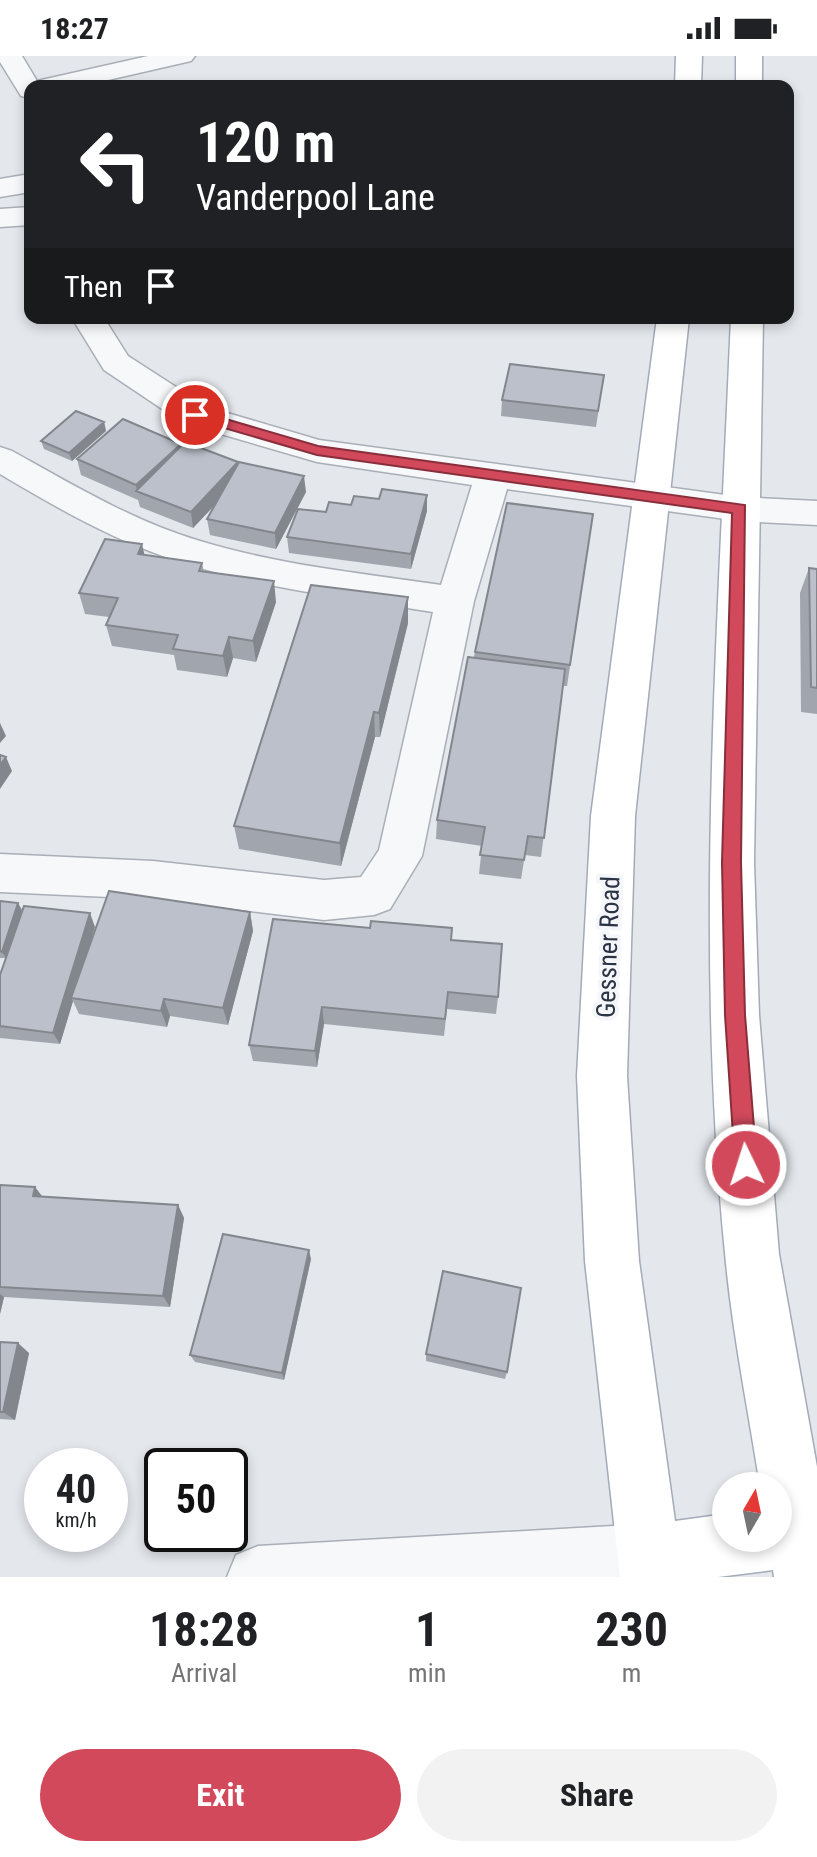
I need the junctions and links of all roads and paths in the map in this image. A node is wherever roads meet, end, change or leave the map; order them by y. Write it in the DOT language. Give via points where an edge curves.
graph roads {
  1 [pos="9,56"];
  2 [pos="182,56"];
  3 [pos="689,56"];
  4 [pos="749,56"];
  5 [pos="24,80"];
  6 [pos="74,80"];
  7 [pos="688,80"];
  8 [pos="749,80"];
  9 [pos="24,184"];
  10 [pos="0,188"];
  11 [pos="24,216"];
  12 [pos="0,218"];
  13 [pos="92,324"];
  14 [pos="672,324"];
  15 [pos="747,324"];
  16 [pos="0,459"];
  17 [pos="493,476"];
  18 [pos="653,498"];
  19 [pos="740,509"];
  20 [pos="817,513"];
  21 [pos="455,601"];
  22 [pos="0,873"];
  23 [pos="800,1557"];
  24 [pos="650,1566"];
  25 [pos="258,1577"];
  1 -- 5 [label="street"];
  2 -- 6 [label="street"];
  3 -- 7 [label="main road"];
  4 -- 8 [label="main road"];
  9 -- 10 [label="street"];
  11 -- 12 [label="street"];
  13 -- 17 [label="street" via="116,363 195,415 317,451"];
  14 -- 18 [label="main road, Gessner Road"];
  15 -- 19 [label="main road"];
  16 -- 21 [label="street" via="84,508 191,552"];
  17 -- 18 [label="street"];
  17 -- 21 [label="street"];
  18 -- 19 [label="street"];
  18 -- 24 [label="main road, Gessner Road" via="613,816 602,1076 612,1261"];
  19 -- 20 [label="street"];
  19 -- 23 [label="main road" via="731,862 735,1015 752,1254"];
  21 -- 22 [label="street" via="400,856 374,895 324,900 153,880"];
  23 -- 24 [label="main road"];
  24 -- 25 [label="street"];
}
